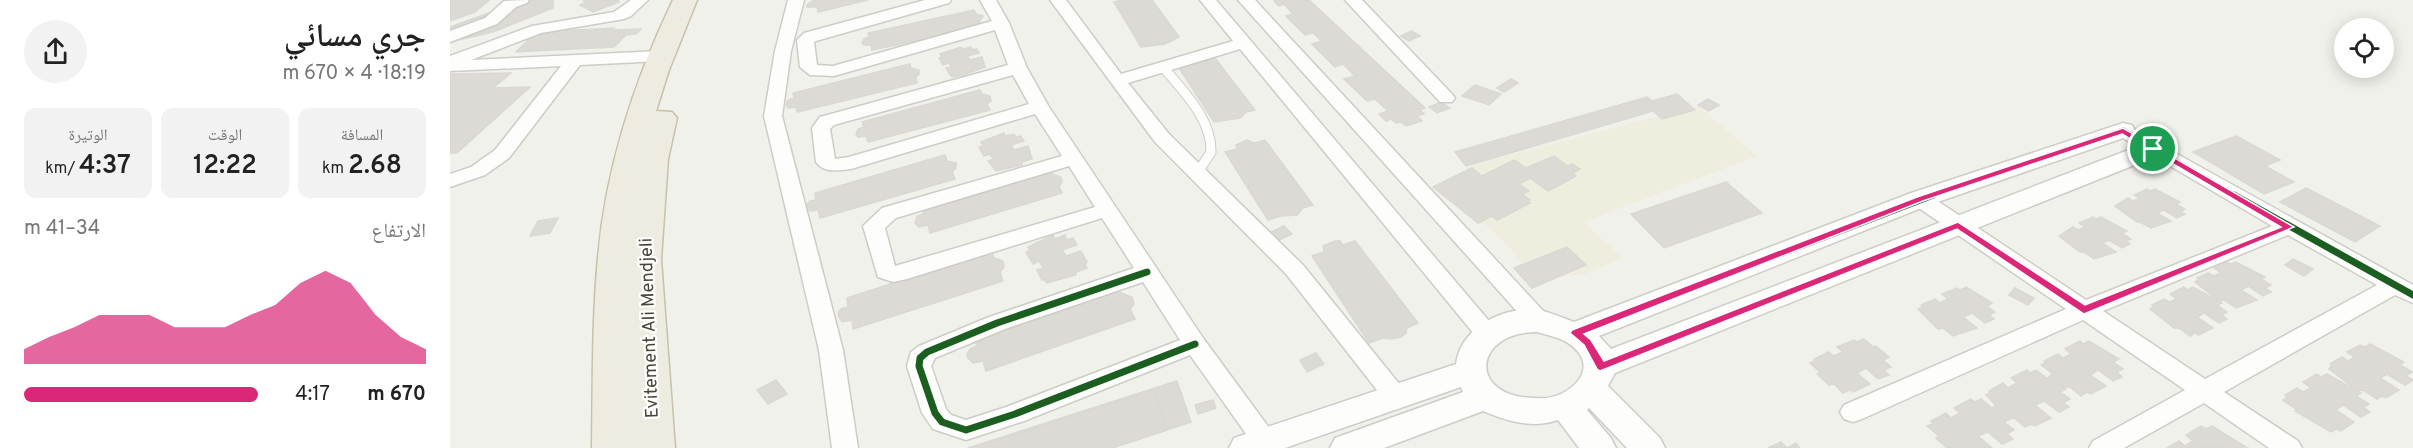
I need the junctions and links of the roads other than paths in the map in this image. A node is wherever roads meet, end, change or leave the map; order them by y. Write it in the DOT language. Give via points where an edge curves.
graph roads {
  1 [pos="521,0"];
  2 [pos="640,0"];
  3 [pos="685,0"];
  4 [pos="703,0"];
  5 [pos="796,0"];
  6 [pos="943,0"];
  7 [pos="988,0"];
  8 [pos="1058,0"];
  9 [pos="1208,0"];
  10 [pos="1246,0"];
  11 [pos="1358,1"];
  12 [pos="1001,23"];
  13 [pos="450,37"];
  14 [pos="1243,43"];
  15 [pos="660,56"];
  16 [pos="575,60"];
  17 [pos="450,64"];
  18 [pos="1163,67"];
  19 [pos="1018,68"];
  20 [pos="1117,81"];
  21 [pos="1446,98"];
  22 [pos="1040,107"];
  23 [pos="2123,130"];
  24 [pos="2153,149"];
  25 [pos="1075,159"];
  26 [pos="1198,172"];
  27 [pos="450,181"];
  28 [pos="1920,199"];
  29 [pos="1107,210"];
  30 [pos="1958,225"];
  31 [pos="2289,227"];
  32 [pos="1147,272"];
  33 [pos="2404,290"];
  34 [pos="2084,310"];
  35 [pos="1539,321"];
  36 [pos="1575,333"];
  37 [pos="1487,334"];
  38 [pos="1195,345"];
  39 [pos="1477,384"];
  40 [pos="2204,390"];
  41 [pos="1589,391"];
  42 [pos="1396,396"];
  43 [pos="1853,412"];
  44 [pos="1261,445"];
  45 [pos="613,448"];
  46 [pos="654,448"];
  47 [pos="845,448"];
  48 [pos="1347,448"];
  49 [pos="1599,448"];
  50 [pos="1648,448"];
  51 [pos="2102,448"];
  52 [pos="2289,448"];
  1 -- 13 [label="street" via="510,4 491,21"];
  2 -- 17 [label="street" via="618,16 538,29"];
  3 -- 15 [label="highway, Evitement Ali Mendjeli"];
  4 -- 46 [label="highway, Evitement Ali Mendjeli" via="660,124 653,159 644,259"];
  5 -- 47 [label="street" via="773,116 831,350"];
  6 -- 12 [label="street" via="810,37 805,40 809,67 834,71"];
  7 -- 12 [label="street"];
  8 -- 20 [label="street"];
  9 -- 14 [label="street"];
  10 -- 35 [label="street"];
  11 -- 21 [label="street"];
  12 -- 19 [label="street"];
  14 -- 18 [label="street"];
  14 -- 37 [label="street"];
  15 -- 16 [label="street"];
  15 -- 45 [label="highway, Evitement Ali Mendjeli" via="636,125 619,216 613,293"];
  16 -- 17 [label="street"];
  16 -- 27 [label="street" via="502,154 478,171"];
  18 -- 20 [label="street"];
  18 -- 26 [label="lane" via="1201,115 1212,145"];
  19 -- 22 [label="street"];
  19 -- 22 [label="street" via="827,121 821,128 826,162 851,163"];
  20 -- 26 [label="street" via="1162,138"];
  22 -- 25 [label="street"];
  23 -- 24 [label="street"];
  23 -- 28 [label="street"];
  24 -- 30 [label="street"];
  24 -- 31 [label="street"];
  25 -- 29 [label="street"];
  25 -- 29 [label="street" via="889,213 874,226 886,272 907,272"];
  26 -- 42 [label="street" via="1295,270"];
  28 -- 30 [label="street"];
  28 -- 36 [label="street"];
  29 -- 32 [label="street"];
  30 -- 34 [label="street"];
  30 -- 41 [label="street"];
  31 -- 33 [label="street"];
  31 -- 34 [label="street"];
  32 -- 38 [label="street"];
  32 -- 38 [label="street" via="997,323 927,352 920,358 919,366 935,413 942,422 966,430"];
  33 -- 40 [label="street"];
  34 -- 40 [label="street"];
  34 -- 43 [label="street"];
  35 -- 36 [label="street"];
  35 -- 37 [label="street" via="1502,326"];
  36 -- 41 [label="street" via="1596,354"];
  37 -- 39 [label="street" via="1471,358"];
  38 -- 44 [label="street"];
  39 -- 41 [label="street" via="1497,407 1532,418 1551,418"];
  39 -- 42 [label="street"];
  39 -- 48 [label="street"];
  40 -- 51 [label="street"];
  40 -- 52 [label="street"];
  41 -- 49 [label="street"];
  41 -- 50 [label="street"];
  42 -- 44 [label="street"];
}
